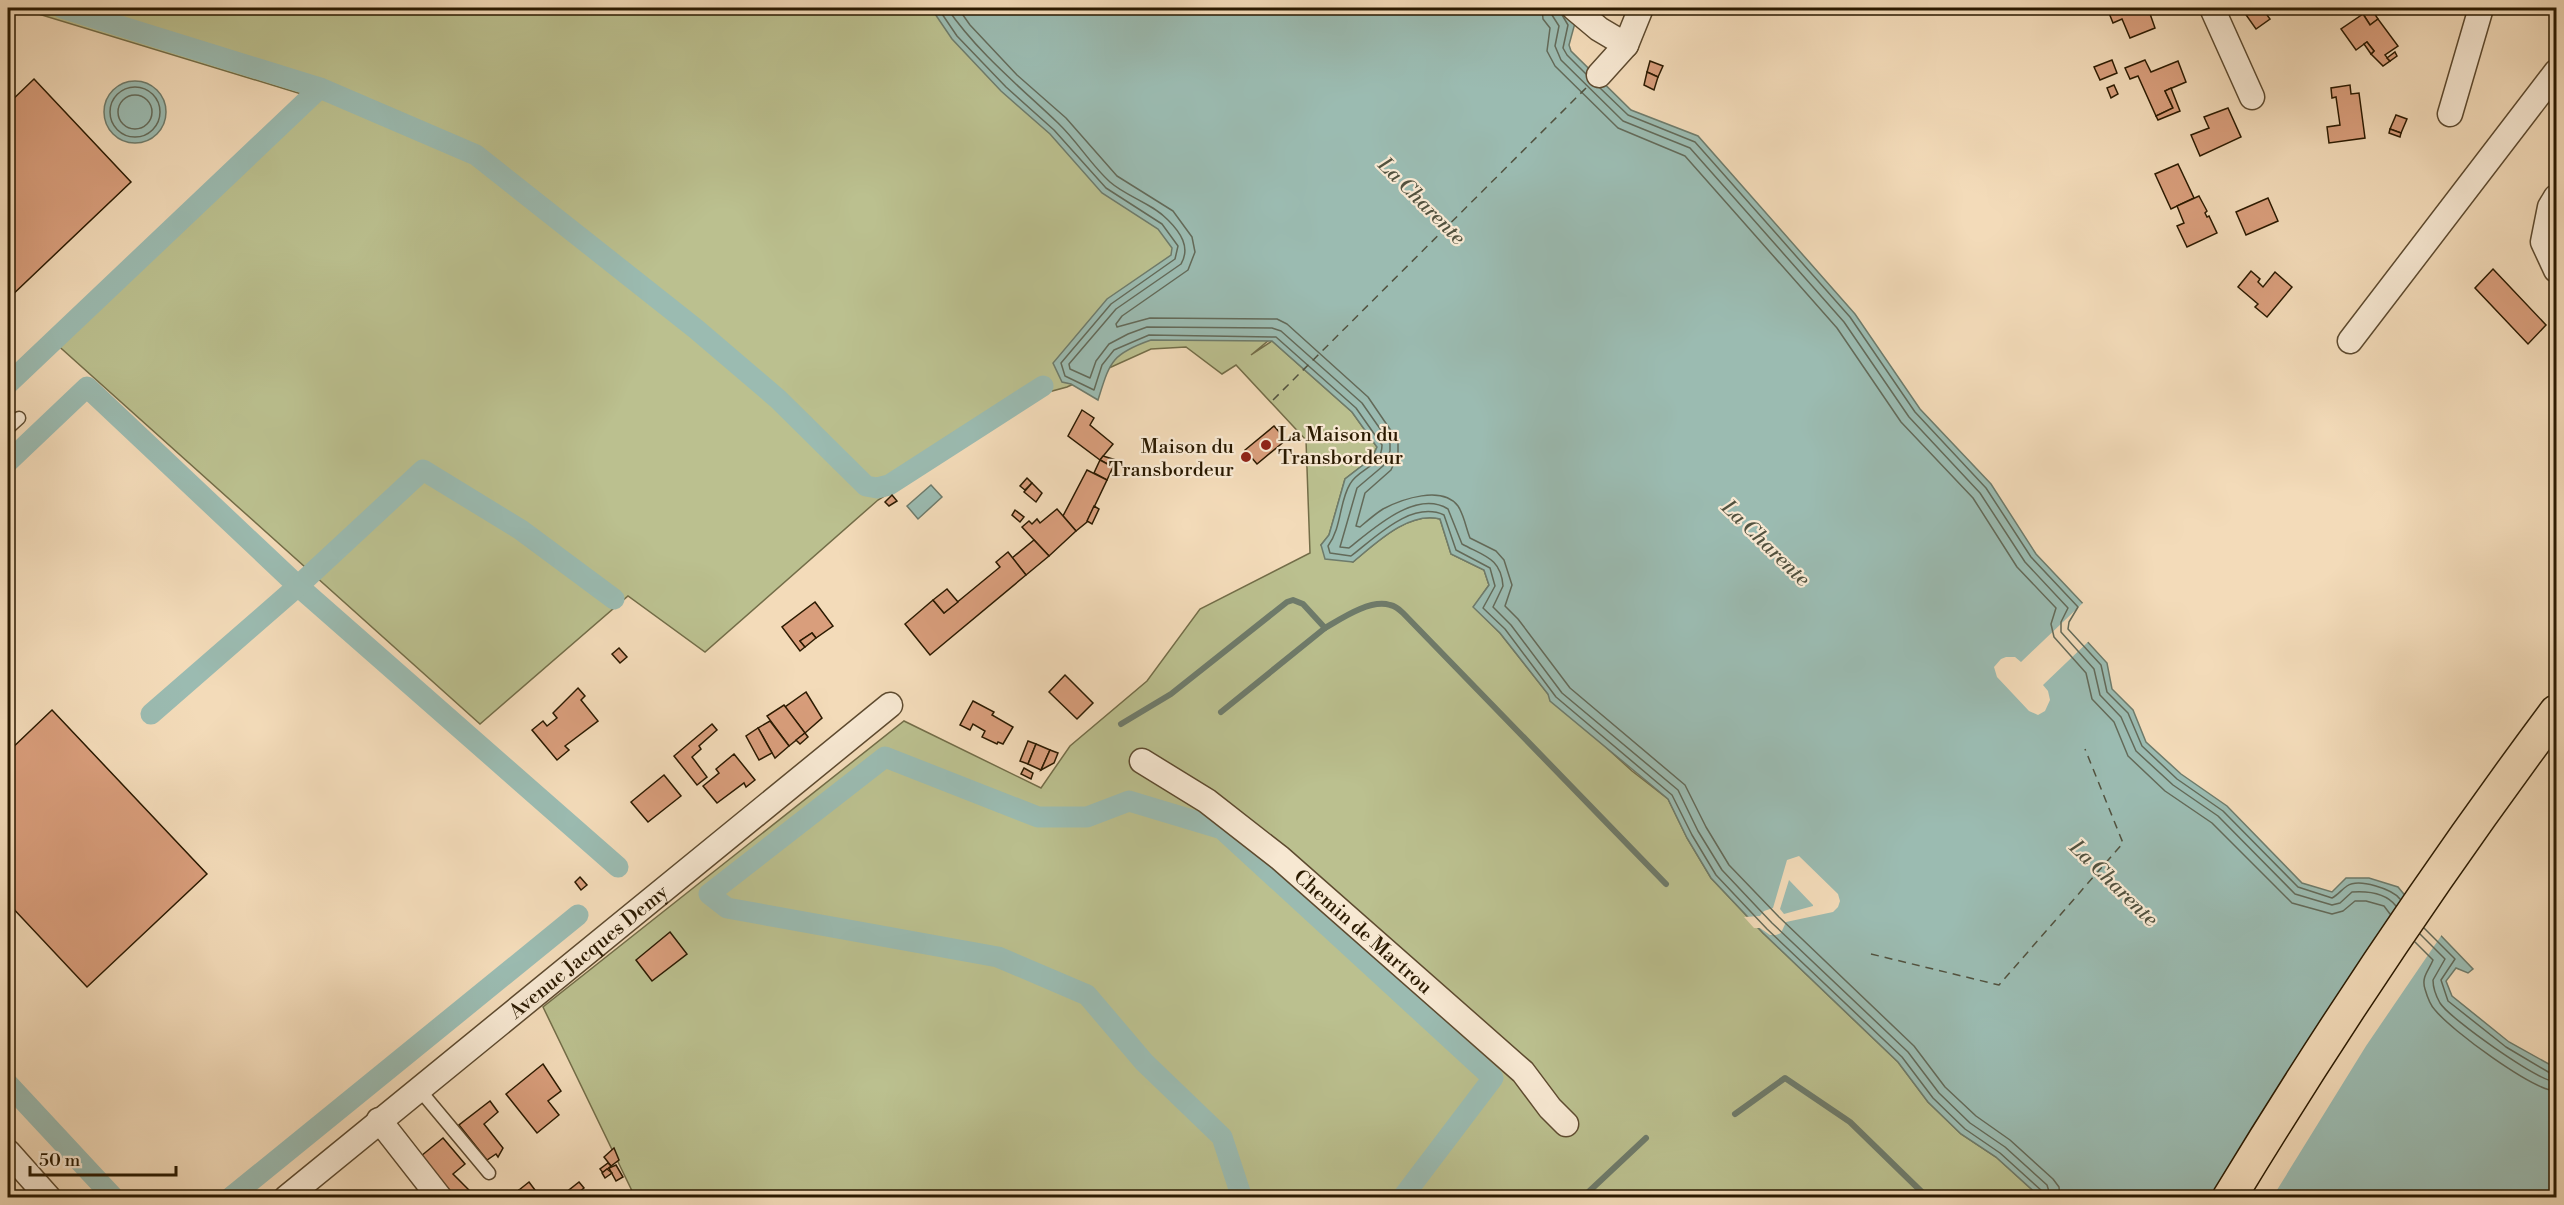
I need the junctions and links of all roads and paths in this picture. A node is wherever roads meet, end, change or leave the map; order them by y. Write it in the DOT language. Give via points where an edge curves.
graph roads {
  1 [pos="1574,8"];
  2 [pos="1641,8"];
  3 [pos="2212,8"];
  4 [pos="2481,8"];
  5 [pos="1626,45"];
  6 [pos="2556,72"];
  7 [pos="1599,75"];
  8 [pos="2252,97"];
  9 [pos="2450,114"];
  10 [pos="2556,196"];
  11 [pos="2556,270"];
  12 [pos="2350,341"];
  13 [pos="890,705"];
  14 [pos="2556,711"];
  15 [pos="2556,747"];
  16 [pos="1142,761"];
  17 [pos="418,1088"];
  18 [pos="379,1120"];
  19 [pos="1566,1124"];
  20 [pos="8,1152"];
  21 [pos="489,1173"];
  22 [pos="49,1197"];
  23 [pos="286,1197"];
  24 [pos="440,1197"];
  25 [pos="2229,1197"];
  26 [pos="2254,1197"];
  1 -- 5 [label="street"];
  2 -- 5 [label="street"];
  3 -- 8 [label="street"];
  4 -- 9 [label="street"];
  5 -- 7 [label="street"];
  6 -- 12 [label="street"];
  10 -- 11 [label="street" via="2543,242"];
  13 -- 17 [label="street, Avenue Jacques Demy"];
  14 -- 25 [label="main road" via="2365,980"];
  15 -- 26 [label="main road" via="2391,981"];
  16 -- 19 [label="street, Chemin de Martrou" via="1206,801 1280,858 1523,1072"];
  17 -- 18 [label="street, Avenue Jacques Demy"];
  17 -- 21 [label="lane"];
  18 -- 23 [label="street, Avenue Jacques Demy"];
  18 -- 24 [label="street"];
  20 -- 22 [label="street"];
}
